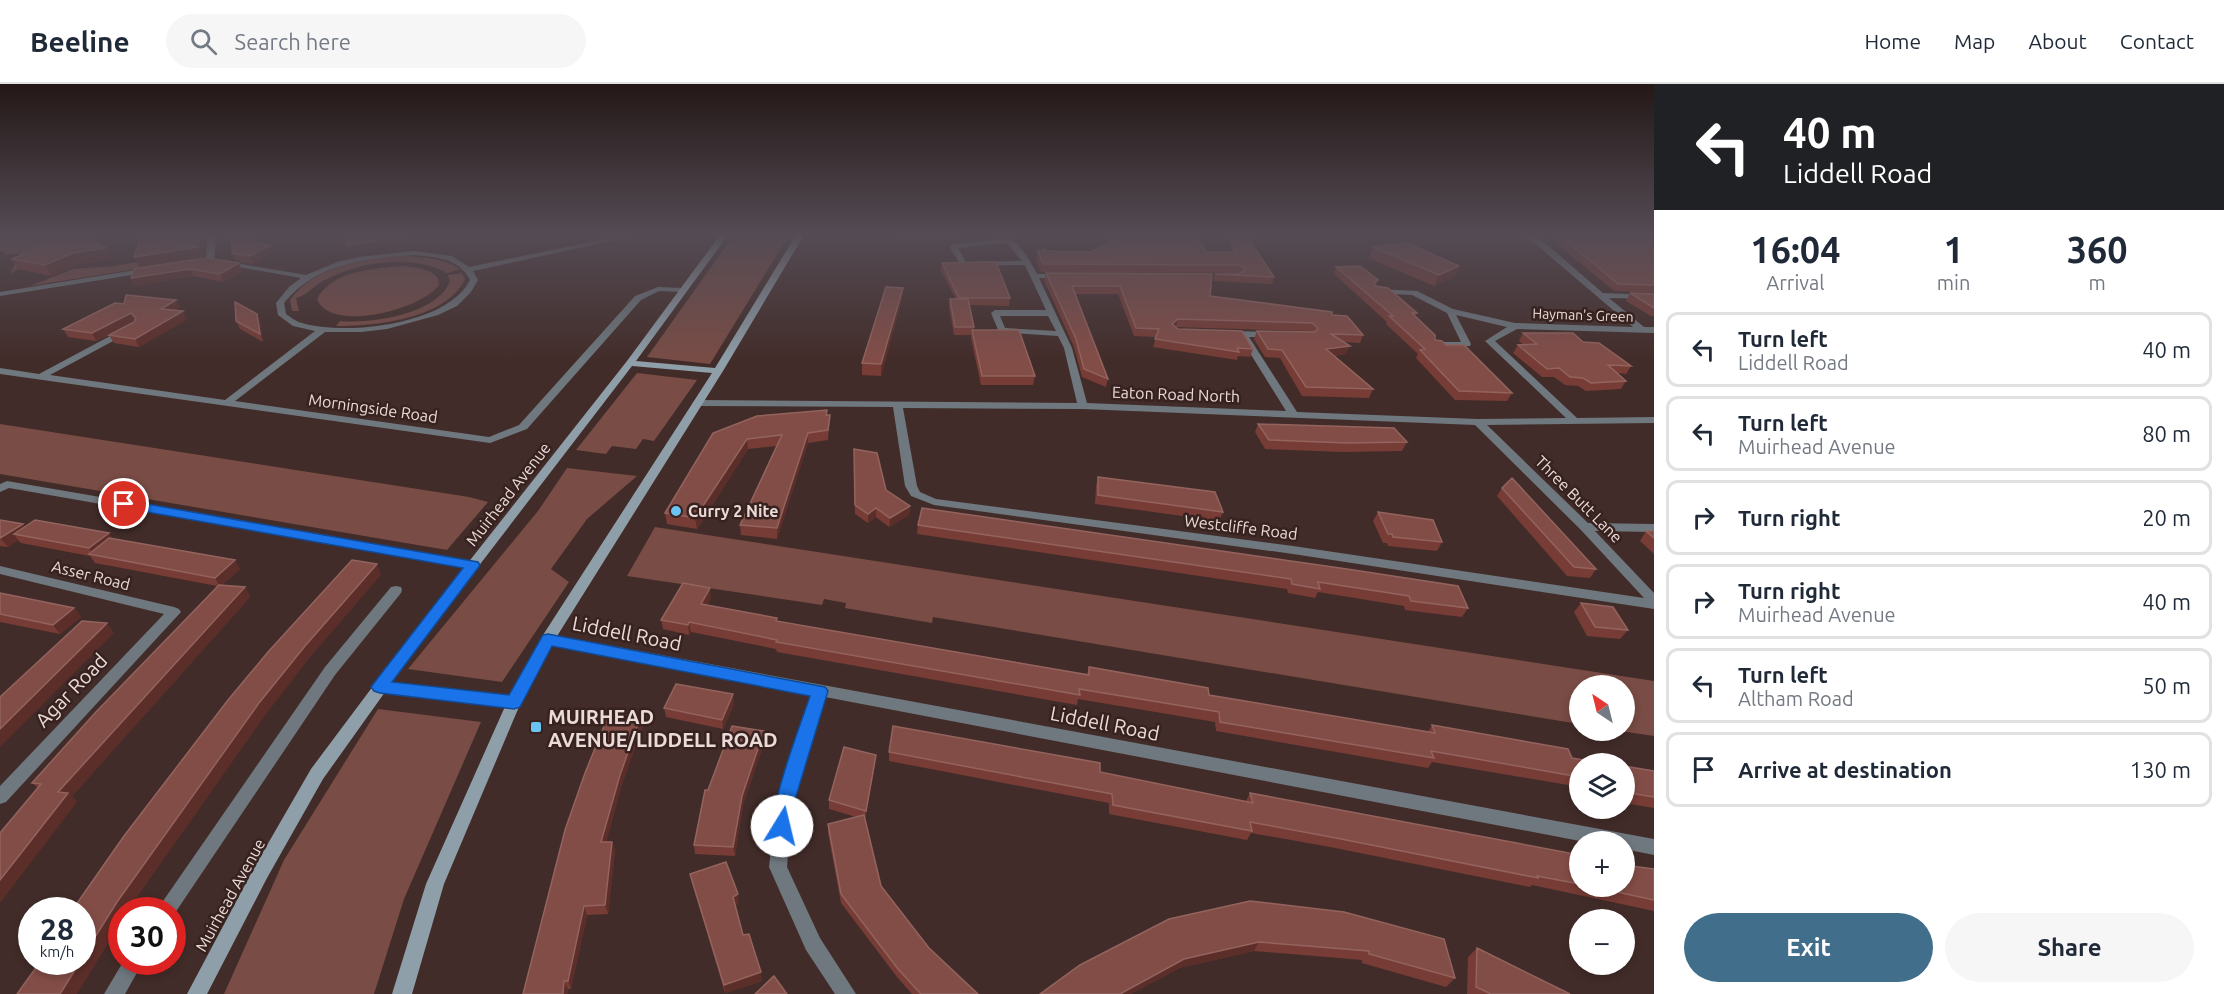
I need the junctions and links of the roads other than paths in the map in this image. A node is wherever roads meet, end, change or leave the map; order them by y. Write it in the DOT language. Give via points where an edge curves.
graph roads {
  1 [pos="105,277"];
  2 [pos="307,277"];
  3 [pos="473,277"];
  4 [pos="692,277"];
  5 [pos="774,277"];
  6 [pos="1035,277"];
  7 [pos="1582,277"];
  8 [pos="682,290"];
  9 [pos="1377,291"];
  10 [pos="0,294"];
  11 [pos="1603,295"];
  12 [pos="1654,297"];
  13 [pos="1450,311"];
  14 [pos="1052,314"];
  15 [pos="134,326"];
  16 [pos="1515,326"];
  17 [pos="322,330"];
  18 [pos="1642,330"];
  19 [pos="1654,330"];
  20 [pos="1061,334"];
  21 [pos="1221,334"];
  22 [pos="1244,335"];
  23 [pos="1276,336"];
  24 [pos="1436,345"];
  25 [pos="630,363"];
  26 [pos="0,371"];
  27 [pos="718,371"];
  28 [pos="40,377"];
  29 [pos="227,403"];
  30 [pos="697,403"];
  31 [pos="898,406"];
  32 [pos="1083,406"];
  33 [pos="1293,414"];
  34 [pos="1654,420"];
  35 [pos="1575,421"];
  36 [pos="1478,422"];
  37 [pos="0,489"];
  38 [pos="1585,527"];
  39 [pos="1654,528"];
  40 [pos="473,565"];
  41 [pos="0,570"];
  42 [pos="396,590"];
  43 [pos="1654,602"];
  44 [pos="174,612"];
  45 [pos="548,639"];
  46 [pos="380,687"];
  47 [pos="819,691"];
  48 [pos="514,702"];
  49 [pos="0,797"];
  50 [pos="1654,847"];
  51 [pos="176,897"];
  52 [pos="126,975"];
  53 [pos="114,994"];
  54 [pos="197,994"];
  55 [pos="402,994"];
  56 [pos="846,994"];
  1 -- 10 [label="street"];
  2 -- 17 [label="street" via="288,290 280,303 282,315 297,325"];
  3 -- 17 [label="street" via="467,293 423,318 389,327"];
  4 -- 8 [label="street, Muirhead Avenue"];
  5 -- 27 [label="street"];
  6 -- 14 [label="street"];
  7 -- 11 [label="street"];
  8 -- 25 [label="street, Muirhead Avenue"];
  8 -- 29 [label="street, Morningside Road" via="658,289 638,298 523,427 490,440"];
  9 -- 13 [label="street" via="1414,293"];
  11 -- 12 [label="street"];
  11 -- 18 [label="street"];
  13 -- 16 [label="street"];
  13 -- 24 [label="street" via="1467,344"];
  14 -- 20 [label="street"];
  14 -- 20 [label="street" via="995,313 1002,330"];
  15 -- 28 [label="street"];
  16 -- 18 [label="street, Hayman's Green"];
  16 -- 35 [label="street, Hayman's Green" via="1488,341"];
  17 -- 29 [label="street"];
  18 -- 19 [label="street, Hayman's Green"];
  20 -- 32 [label="street"];
  21 -- 22 [label="street"];
  22 -- 23 [label="street"];
  22 -- 33 [label="street"];
  25 -- 27 [label="street"];
  25 -- 40 [label="street, Muirhead Avenue"];
  26 -- 28 [label="street, Morningside Road"];
  27 -- 30 [label="street"];
  28 -- 29 [label="street, Morningside Road"];
  30 -- 31 [label="street, Eaton Road North"];
  30 -- 45 [label="street"];
  31 -- 32 [label="street, Eaton Road North"];
  31 -- 43 [label="street, Westcliffe Road" via="911,486 915,494 934,502"];
  32 -- 33 [label="street, Eaton Road North"];
  33 -- 36 [label="street, Eaton Road North"];
  34 -- 35 [label="street, Eaton Road North"];
  35 -- 36 [label="street, Eaton Road North"];
  36 -- 38 [label="street, Three Butt Lane"];
  37 -- 40 [label="street" via="7,484"];
  38 -- 39 [label="street"];
  38 -- 43 [label="street, Three Butt Lane"];
  40 -- 46 [label="street, Muirhead Avenue"];
  41 -- 44 [label="street, Asser Road"];
  42 -- 51 [label="street" via="330,671"];
  44 -- 49 [label="street, Agar Road"];
  45 -- 47 [label="street, Liddell Road"];
  45 -- 48 [label="street"];
  46 -- 48 [label="street"];
  46 -- 54 [label="street, Muirhead Avenue" via="317,774"];
  47 -- 50 [label="street, Liddell Road"];
  47 -- 56 [label="street" via="783,806 778,867 813,944"];
  48 -- 55 [label="street" via="435,884"];
  52 -- 53 [label="street"];
}
